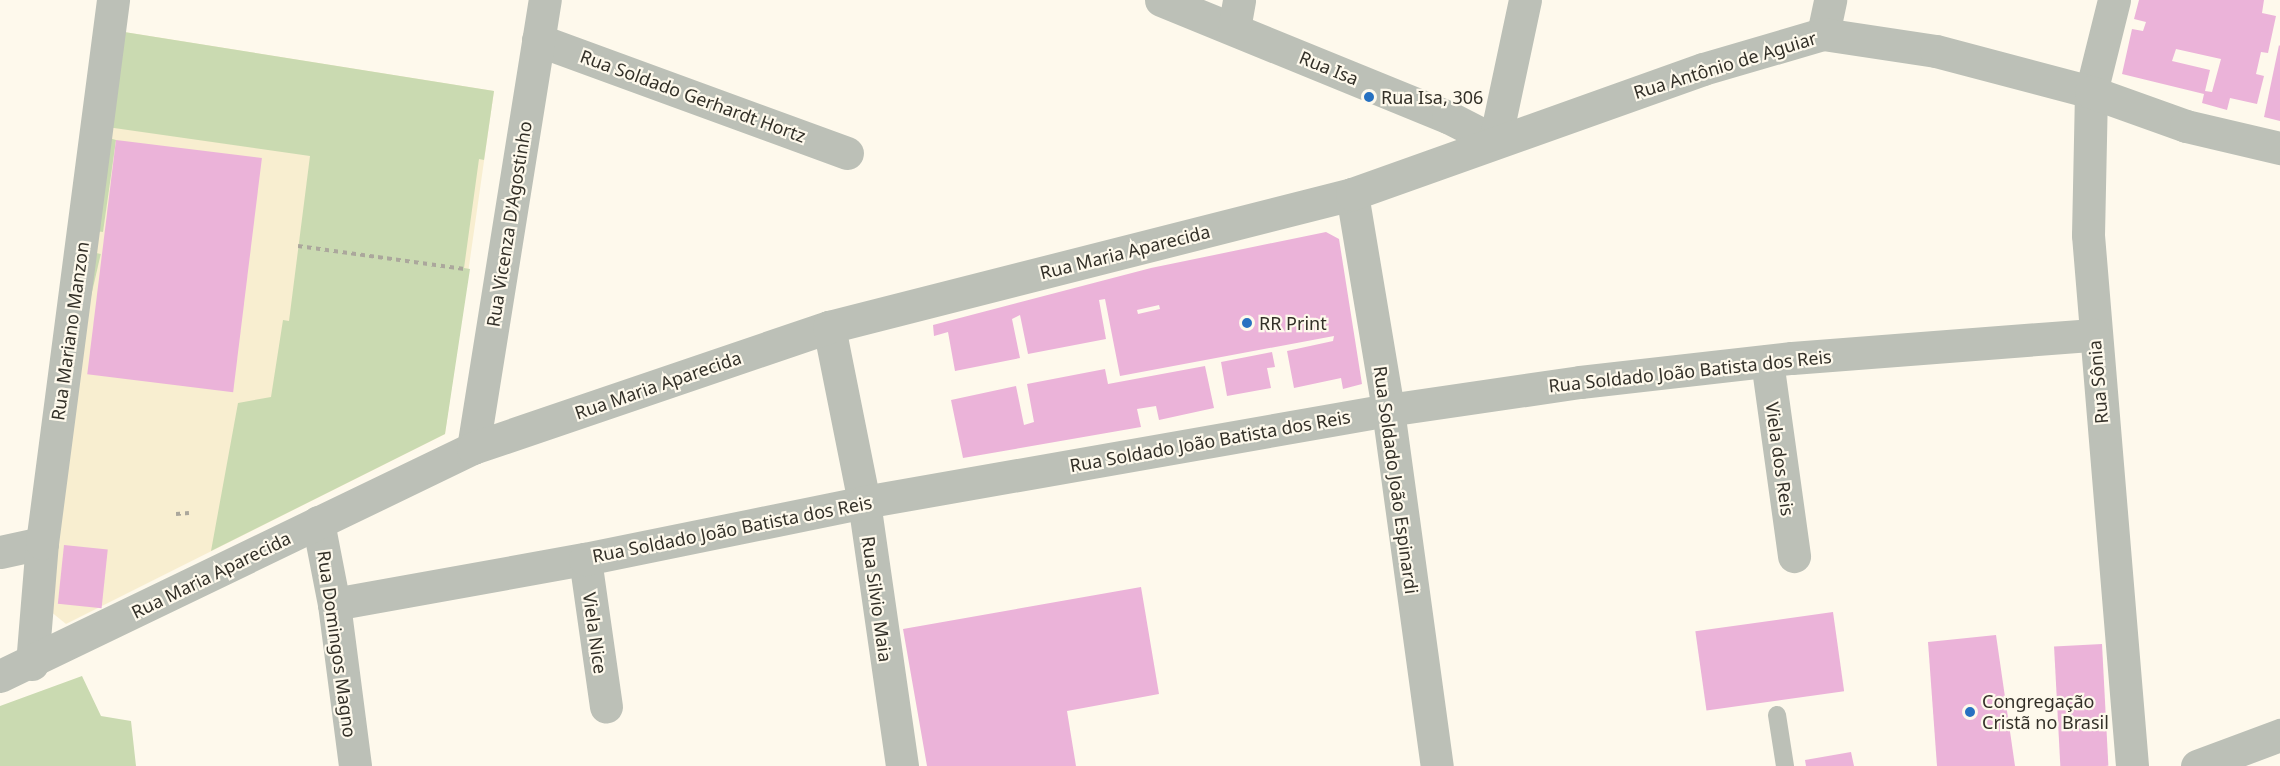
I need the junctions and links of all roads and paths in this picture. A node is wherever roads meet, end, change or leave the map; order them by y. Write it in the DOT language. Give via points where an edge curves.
graph roads {
  1 [pos="113,0"];
  2 [pos="544,0"];
  3 [pos="1161,0"];
  4 [pos="1525,0"];
  5 [pos="1830,0"];
  6 [pos="2114,0"];
  7 [pos="1237,15"];
  8 [pos="1823,34"];
  9 [pos="538,40"];
  10 [pos="2091,92"];
  11 [pos="1496,141"];
  12 [pos="2280,148"];
  13 [pos="847,153"];
  14 [pos="1352,194"];
  15 [pos="298,246"];
  16 [pos="464,269"];
  17 [pos="829,327"];
  18 [pos="2093,335"];
  19 [pos="1767,361"];
  20 [pos="1388,410"];
  21 [pos="473,448"];
  22 [pos="864,502"];
  23 [pos="189,513"];
  24 [pos="176,514"];
  25 [pos="318,522"];
  26 [pos="42,543"];
  27 [pos="0,552"];
  28 [pos="1794,556"];
  29 [pos="585,559"];
  30 [pos="334,604"];
  31 [pos="32,664"];
  32 [pos="0,676"];
  33 [pos="606,707"];
  34 [pos="1777,715"];
  35 [pos="2280,735"];
  36 [pos="2241,757"];
  37 [pos="355,766"];
  38 [pos="902,766"];
  39 [pos="1437,766"];
  40 [pos="1785,766"];
  41 [pos="2132,766"];
  42 [pos="2197,766"];
  1 -- 26 [label="street, Rua Mariano Manzon"];
  2 -- 9 [label="street, Rua Vicenza D'Agostinho"];
  3 -- 7 [label="street, Rua Isa"];
  4 -- 11 [label="street"];
  5 -- 8 [label="street"];
  6 -- 10 [label="street, Rua Sônia"];
  7 -- 11 [label="street, Rua Isa"];
  8 -- 10 [label="street, Rua Antônio de Aguiar" via="1936,51"];
  8 -- 11 [label="street, Rua Antônio de Aguiar" via="1703,69"];
  9 -- 13 [label="street, Rua Soldado Gerhardt Hortz"];
  9 -- 21 [label="street, Rua Vicenza D'Agostinho"];
  10 -- 12 [label="street, Rua Antônio de Aguiar" via="2186,126"];
  10 -- 18 [label="street, Rua Sônia" via="2088,235"];
  11 -- 14 [label="street, Rua Antônio de Aguiar"];
  14 -- 17 [label="street, Rua Maria Aparecida"];
  14 -- 20 [label="street, Rua Soldado João Espinardi"];
  15 -- 16 [label="path"];
  17 -- 21 [label="street, Rua Maria Aparecida"];
  17 -- 22 [label="street, Rua Silvio Maia"];
  18 -- 19 [label="street, Rua Soldado João Batista dos Reis"];
  18 -- 41 [label="street, Rua Sônia"];
  19 -- 20 [label="street, Rua Soldado João Batista dos Reis" via="1580,382"];
  19 -- 28 [label="street, Viela dos Reis"];
  20 -- 22 [label="street, Rua Soldado João Batista dos Reis"];
  20 -- 39 [label="street, Rua Soldado João Espinardi"];
  21 -- 25 [label="street, Rua Maria Aparecida"];
  22 -- 29 [label="street, Rua Soldado João Batista dos Reis"];
  22 -- 38 [label="street, Rua Silvio Maia"];
  23 -- 24 [label="path"];
  25 -- 30 [label="street, Rua Domingos Magno"];
  25 -- 31 [label="street, Rua Maria Aparecida"];
  26 -- 27 [label="street"];
  26 -- 31 [label="street, Rua Mariano Manzon"];
  29 -- 30 [label="street, Rua Soldado João Batista dos Reis"];
  29 -- 33 [label="street, Viela Nice"];
  30 -- 37 [label="street, Rua Domingos Magno"];
  31 -- 32 [label="street, Rua Maria Aparecida"];
  34 -- 40 [label="lane"];
  35 -- 36 [label="street"];
  36 -- 42 [label="street"];
}
